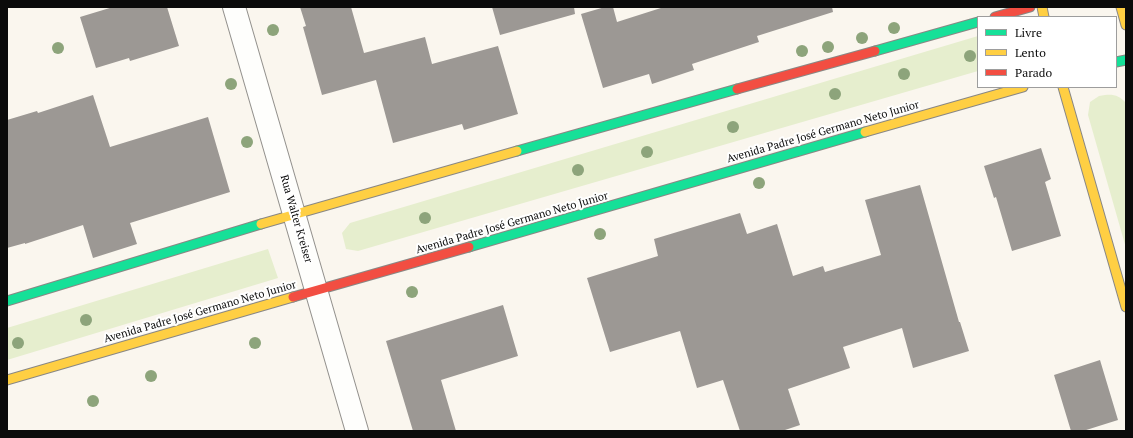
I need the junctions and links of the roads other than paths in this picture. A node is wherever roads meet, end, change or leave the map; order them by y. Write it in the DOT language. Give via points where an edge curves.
graph roads {
  1 [pos="234,7"];
  2 [pos="1030,7"];
  3 [pos="1121,7"];
  4 [pos="998,16"];
  5 [pos="977,22"];
  6 [pos="1126,25"];
  7 [pos="1020,88"];
  8 [pos="1063,88"];
  9 [pos="295,213"];
  10 [pos="316,292"];
  11 [pos="7,301"];
  12 [pos="1126,307"];
  13 [pos="7,380"];
  14 [pos="357,431"];
  1 -- 9 [label="street, Rua Walter Kreiser"];
  2 -- 4 [label="street"];
  3 -- 6 [label="street"];
  5 -- 9 [label="street"];
  7 -- 10 [label="street, Avenida Padre José Germano Neto Junior"];
  8 -- 12 [label="street"];
  9 -- 10 [label="street, Rua Walter Kreiser"];
  9 -- 11 [label="street"];
  10 -- 13 [label="street, Avenida Padre José Germano Neto Junior"];
  10 -- 14 [label="street, Rua Walter Kreiser"];
}
